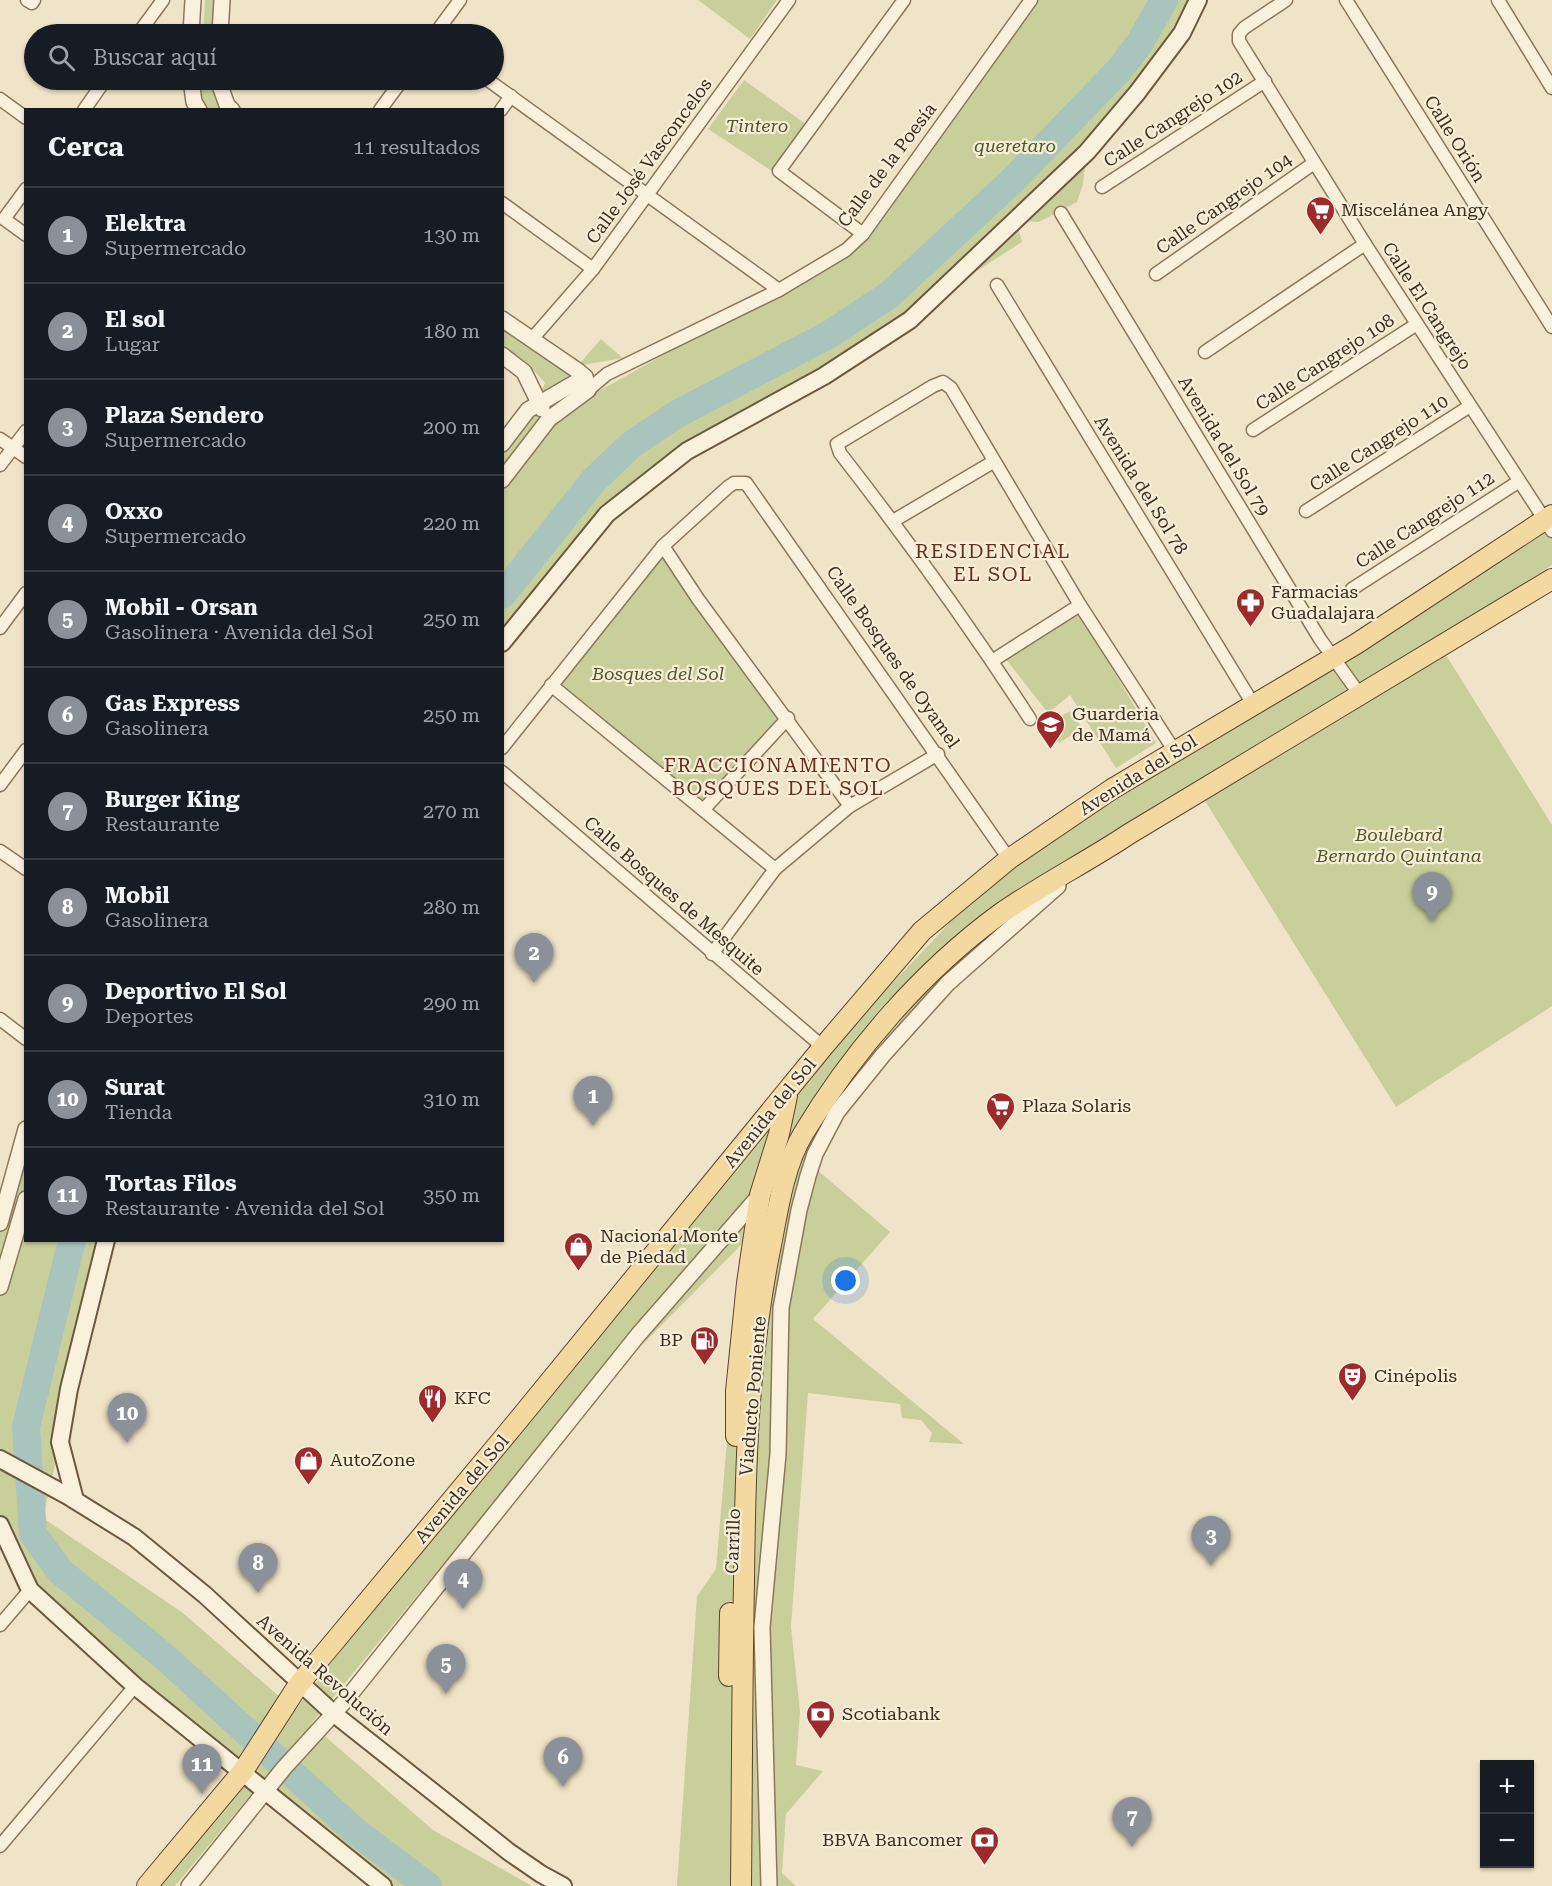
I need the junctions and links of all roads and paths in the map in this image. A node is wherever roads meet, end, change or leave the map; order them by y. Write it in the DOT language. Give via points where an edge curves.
graph roads {
  1 [pos="163,0"];
  2 [pos="193,0"];
  3 [pos="222,0"];
  4 [pos="789,0"];
  5 [pos="904,0"];
  6 [pos="1031,0"];
  7 [pos="1198,0"];
  8 [pos="1286,0"];
  9 [pos="1346,0"];
  10 [pos="1498,0"];
  11 [pos="454,2"];
  12 [pos="145,24"];
  13 [pos="192,24"];
  14 [pos="221,24"];
  15 [pos="441,24"];
  16 [pos="1265,81"];
  17 [pos="1552,88"];
  18 [pos="98,90"];
  19 [pos="192,90"];
  20 [pos="222,90"];
  21 [pos="395,90"];
  22 [pos="502,90"];
  23 [pos="511,96"];
  24 [pos="0,99"];
  25 [pos="85,108"];
  26 [pos="198,108"];
  27 [pos="230,108"];
  28 [pos="381,108"];
  29 [pos="502,108"];
  30 [pos="24,117"];
  31 [pos="1314,163"];
  32 [pos="1102,187"];
  33 [pos="24,192"];
  34 [pos="647,195"];
  35 [pos="504,204"];
  36 [pos="1061,213"];
  37 [pos="24,234"];
  38 [pos="862,234"];
  39 [pos="1365,244"];
  40 [pos="593,268"];
  41 [pos="1156,274"];
  42 [pos="997,285"];
  43 [pos="779,290"];
  44 [pos="504,320"];
  45 [pos="1417,324"];
  46 [pos="1552,327"];
  47 [pos="532,339"];
  48 [pos="1205,352"];
  49 [pos="504,357"];
  50 [pos="586,384"];
  51 [pos="538,403"];
  52 [pos="1470,406"];
  53 [pos="549,419"];
  54 [pos="1253,430"];
  55 [pos="24,434"];
  56 [pos="0,439"];
  57 [pos="504,441"];
  58 [pos="13,448"];
  59 [pos="24,456"];
  60 [pos="993,462"];
  61 [pos="0,465"];
  62 [pos="504,477"];
  63 [pos="1518,482"];
  64 [pos="1306,511"];
  65 [pos="893,521"];
  66 [pos="1550,522"];
  67 [pos="663,546"];
  68 [pos="1552,579"];
  69 [pos="1352,589"];
  70 [pos="24,596"];
  71 [pos="1080,605"];
  72 [pos="0,628"];
  73 [pos="504,641"];
  74 [pos="1334,657"];
  75 [pos="992,661"];
  76 [pos="551,685"];
  77 [pos="1360,695"];
  78 [pos="1253,704"];
  79 [pos="788,718"];
  80 [pos="1030,719"];
  81 [pos="504,745"];
  82 [pos="1174,750"];
  83 [pos="24,753"];
  84 [pos="938,754"];
  85 [pos="504,774"];
  86 [pos="0,785"];
  87 [pos="850,806"];
  88 [pos="704,809"];
  89 [pos="0,851"];
  90 [pos="1009,860"];
  91 [pos="1086,862"];
  92 [pos="24,868"];
  93 [pos="775,868"];
  94 [pos="712,954"];
  95 [pos="0,1019"];
  96 [pos="24,1037"];
  97 [pos="823,1047"];
  98 [pos="788,1093"];
  99 [pos="24,1137"];
  100 [pos="760,1195"];
  101 [pos="24,1206"];
  102 [pos="0,1223"];
  103 [pos="106,1242"];
  104 [pos="0,1287"];
  105 [pos="2,1460"];
  106 [pos="71,1498"];
  107 [pos="0,1525"];
  108 [pos="30,1590"];
  109 [pos="0,1625"];
  110 [pos="299,1684"];
  111 [pos="135,1686"];
  112 [pos="333,1713"];
  113 [pos="243,1771"];
  114 [pos="266,1792"];
  115 [pos="0,1846"];
  116 [pos="147,1886"];
  117 [pos="189,1886"];
  118 [pos="383,1886"];
  119 [pos="563,1886"];
  120 [pos="729,1886"];
  121 [pos="741,1886"];
  122 [pos="769,1886"];
  1 -- 12 [label="street"];
  2 -- 13 [label="street"];
  3 -- 14 [label="street"];
  4 -- 34 [label="street, Calle José Vasconcelos"];
  5 -- 38 [label="street" via="779,171"];
  6 -- 38 [label="street, Calle de la Poesía"];
  7 -- 73 [label="main road" via="1182,33 1137,93 1058,182 910,320 824,376 687,451 607,514"];
  8 -- 16 [label="street, Calle El Cangrejo" via="1244,28 1238,38"];
  9 -- 46 [label="street, Calle Orión"];
  10 -- 17 [label="street"];
  11 -- 15 [label="street"];
  16 -- 31 [label="street, Calle El Cangrejo"];
  16 -- 32 [label="street, Calle Cangrejo 102"];
  18 -- 25 [label="street"];
  19 -- 26 [label="street"];
  20 -- 27 [label="street"];
  21 -- 28 [label="street"];
  22 -- 23 [label="street"];
  23 -- 29 [label="street"];
  23 -- 34 [label="street"];
  24 -- 30 [label="street"];
  31 -- 39 [label="street, Calle El Cangrejo"];
  31 -- 41 [label="street, Calle Cangrejo 104"];
  33 -- 37 [label="street" via="4,219"];
  34 -- 40 [label="street, Calle José Vasconcelos"];
  34 -- 43 [label="street"];
  35 -- 40 [label="street"];
  36 -- 74 [label="street, Avenida del Sol 79"];
  38 -- 43 [label="street, Calle de la Poesía" via="846,250"];
  39 -- 45 [label="street, Calle El Cangrejo"];
  39 -- 48 [label="street"];
  40 -- 47 [label="street, Calle José Vasconcelos"];
  42 -- 78 [label="street, Avenida del Sol 78"];
  43 -- 50 [label="street, Calle de la Poesía"];
  44 -- 47 [label="street"];
  45 -- 52 [label="street, Calle El Cangrejo"];
  45 -- 54 [label="street, Calle Cangrejo 108"];
  47 -- 50 [label="street"];
  49 -- 51 [label="street" via="524,372"];
  50 -- 51 [label="street, Calle de la Poesía"];
  50 -- 53 [label="street, Calle de la Poesía"];
  51 -- 53 [label="street"];
  51 -- 57 [label="street, Calle de la Poesía"];
  52 -- 63 [label="street, Calle El Cangrejo"];
  52 -- 64 [label="street, Calle Cangrejo 110"];
  53 -- 62 [label="street, Calle de la Poesía"];
  55 -- 58 [label="street"];
  56 -- 58 [label="street"];
  58 -- 59 [label="street"];
  58 -- 61 [label="street"];
  60 -- 65 [label="street"];
  60 -- 65 [label="street" via="951,388 943,382 933,386 837,444"];
  60 -- 71 [label="street"];
  63 -- 66 [label="street, Calle El Cangrejo"];
  63 -- 69 [label="street, Calle Cangrejo 112"];
  65 -- 75 [label="street"];
  66 -- 74 [label="main road, Avenida del Sol"];
  67 -- 76 [label="street"];
  67 -- 79 [label="street"];
  67 -- 84 [label="street, Calle Bosques de Oyamel" via="728,487 740,482 750,486"];
  68 -- 77 [label="main road"];
  70 -- 72 [label="street"];
  71 -- 75 [label="street"];
  71 -- 82 [label="street"];
  74 -- 77 [label="street, Avenida del Sol 79"];
  74 -- 78 [label="main road, Avenida del Sol"];
  75 -- 80 [label="street"];
  76 -- 81 [label="street"];
  76 -- 88 [label="street"];
  77 -- 91 [label="main road"];
  78 -- 82 [label="main road, Avenida del Sol"];
  79 -- 87 [label="street"];
  79 -- 88 [label="street"];
  82 -- 90 [label="main road, Avenida del Sol"];
  83 -- 86 [label="street"];
  84 -- 87 [label="street"];
  84 -- 90 [label="street, Calle Bosques de Oyamel"];
  85 -- 94 [label="street, Calle Bosques de Mesquite"];
  87 -- 93 [label="street"];
  88 -- 93 [label="street"];
  89 -- 92 [label="street"];
  90 -- 97 [label="main road, Avenida del Sol" via="922,931"];
  91 -- 121 [label="main road, Viaducto Poniente" via="1008,909 942,961 857,1056 801,1137 783,1187 762,1286 746,1454"];
  91 -- 122 [label="street" via="948,983 837,1112 815,1154 799,1210 781,1308 778,1454 762,1627"];
  93 -- 94 [label="street"];
  94 -- 97 [label="street, Calle Bosques de Mesquite"];
  95 -- 96 [label="street"];
  97 -- 98 [label="main road, Avenida del Sol"];
  98 -- 100 [label="main road, Carrillo"];
  98 -- 110 [label="main road, Avenida del Sol"];
  99 -- 102 [label="street"];
  100 -- 112 [label="street" via="638,1335"];
  100 -- 120 [label="main road, Carrillo" via="736,1391 729,1644"];
  101 -- 104 [label="street"];
  103 -- 106 [label="main road" via="60,1442"];
  105 -- 106 [label="main road, Avenida Revolución"];
  106 -- 110 [label="main road, Avenida Revolución" via="148,1548 205,1595"];
  107 -- 108 [label="main road"];
  108 -- 109 [label="street"];
  108 -- 111 [label="main road"];
  110 -- 112 [label="main road, Avenida Revolución"];
  110 -- 113 [label="main road, Avenida del Sol"];
  111 -- 113 [label="main road"];
  111 -- 115 [label="street"];
  112 -- 114 [label="street"];
  112 -- 119 [label="main road, Avenida Revolución" via="509,1852"];
  113 -- 114 [label="main road"];
  113 -- 116 [label="main road, Avenida del Sol"];
  114 -- 117 [label="street"];
  114 -- 118 [label="main road"];
}
